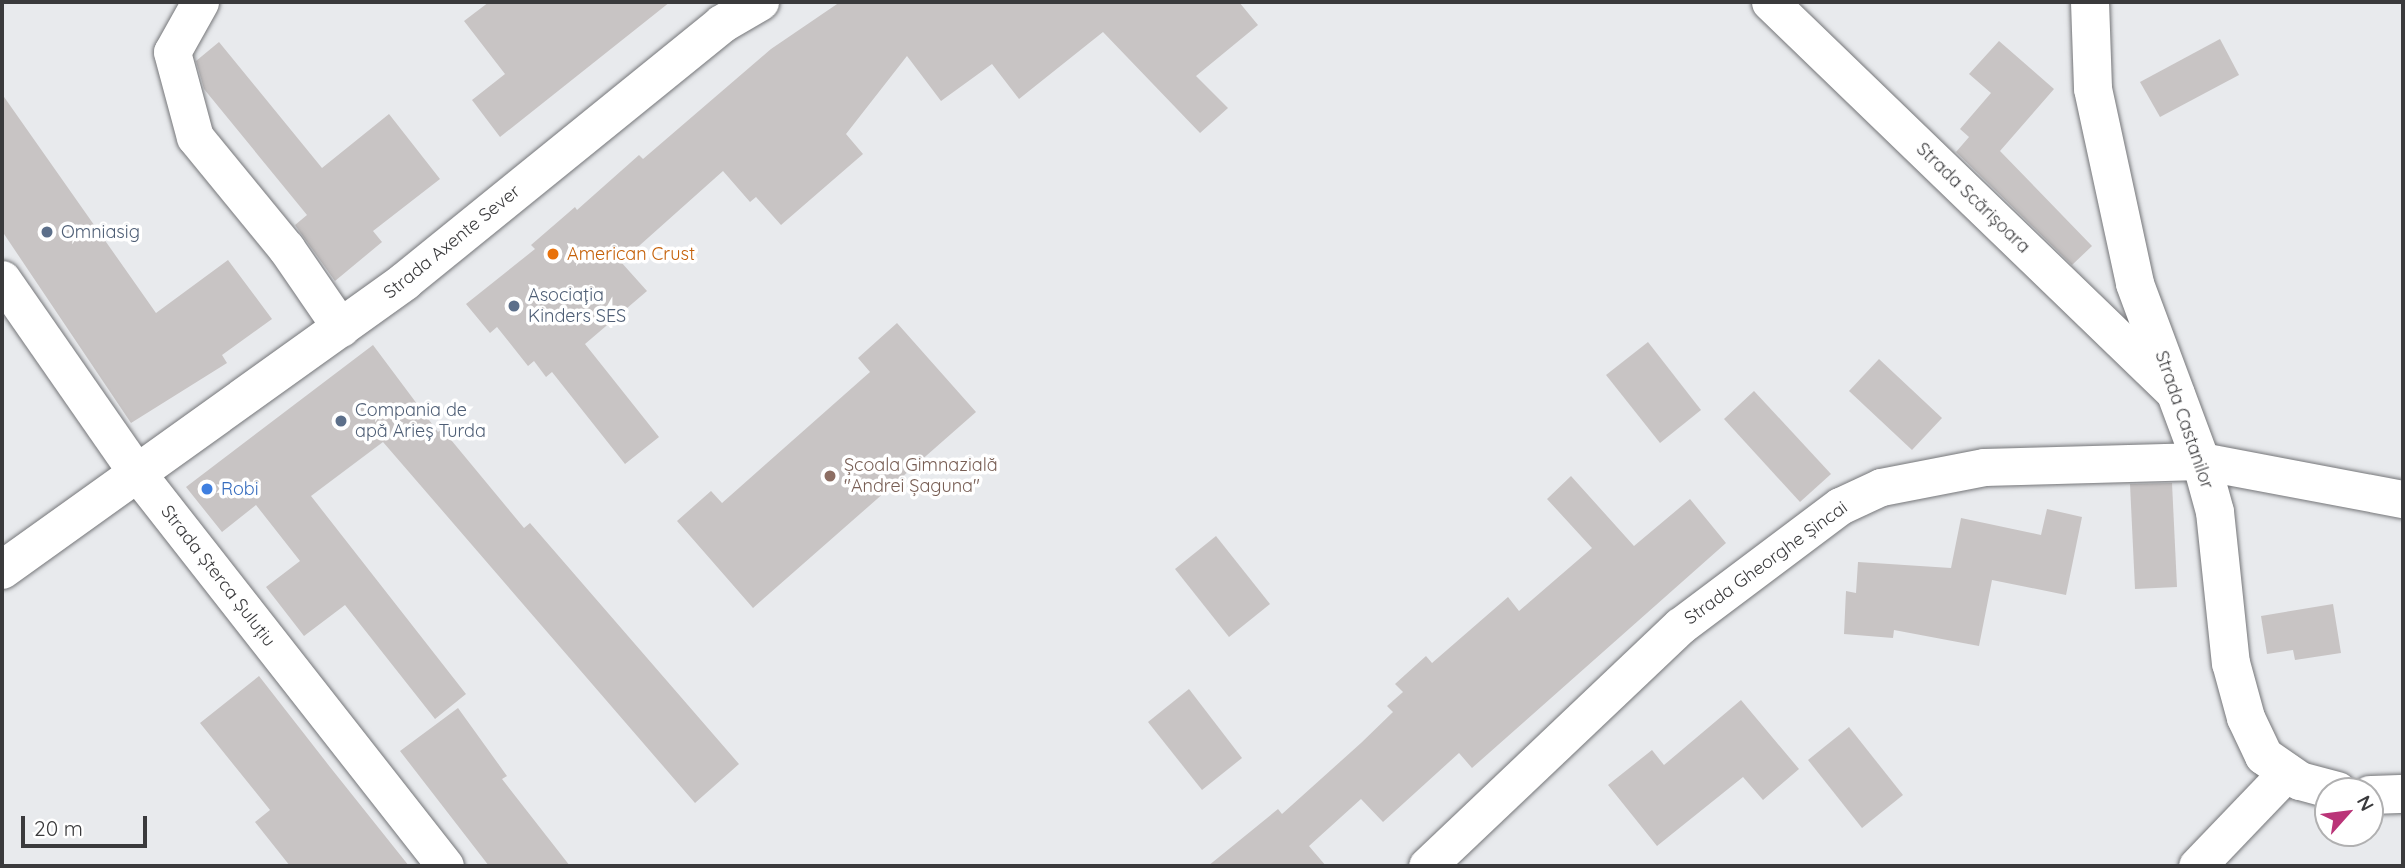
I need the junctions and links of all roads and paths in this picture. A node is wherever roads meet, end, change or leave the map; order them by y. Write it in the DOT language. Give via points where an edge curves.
graph roads {
  1 [pos="200,2"];
  2 [pos="760,2"];
  3 [pos="1770,2"];
  4 [pos="2090,2"];
  5 [pos="2,279"];
  6 [pos="341,328"];
  7 [pos="2176,394"];
  8 [pos="2201,461"];
  9 [pos="137,473"];
  10 [pos="2403,499"];
  11 [pos="2,570"];
  12 [pos="2287,772"];
  13 [pos="2314,785"];
  14 [pos="2403,794"];
  15 [pos="2384,795"];
  16 [pos="445,866"];
  17 [pos="1427,866"];
  18 [pos="2197,866"];
  1 -- 6 [label="street" via="172,52 195,137 286,248"];
  2 -- 6 [label="main road, Strada Axente Sever" via="722,24"];
  3 -- 7 [label="street, Strada Scărișoara"];
  4 -- 7 [label="main road, Strada Castanilor" via="2093,89 2135,284"];
  5 -- 9 [label="street, Strada Șterca Șuluțiu"];
  6 -- 9 [label="main road, Strada Axente Sever"];
  7 -- 8 [label="main road, Strada Castanilor"];
  8 -- 10 [label="street, Strada Gheorghe Șincai"];
  8 -- 12 [label="main road, Strada Castanilor" via="2215,512 2231,663 2246,718 2264,756"];
  8 -- 17 [label="street, Strada Gheorghe Șincai" via="1984,467 1881,487 1840,506 1680,626"];
  9 -- 11 [label="main road, Strada Axente Sever"];
  9 -- 16 [label="street, Strada Șterca Șuluțiu"];
  12 -- 13 [label="main road, Strada Castanilor"];
  12 -- 18 [label="street"];
  14 -- 15 [label="main road"];
}
